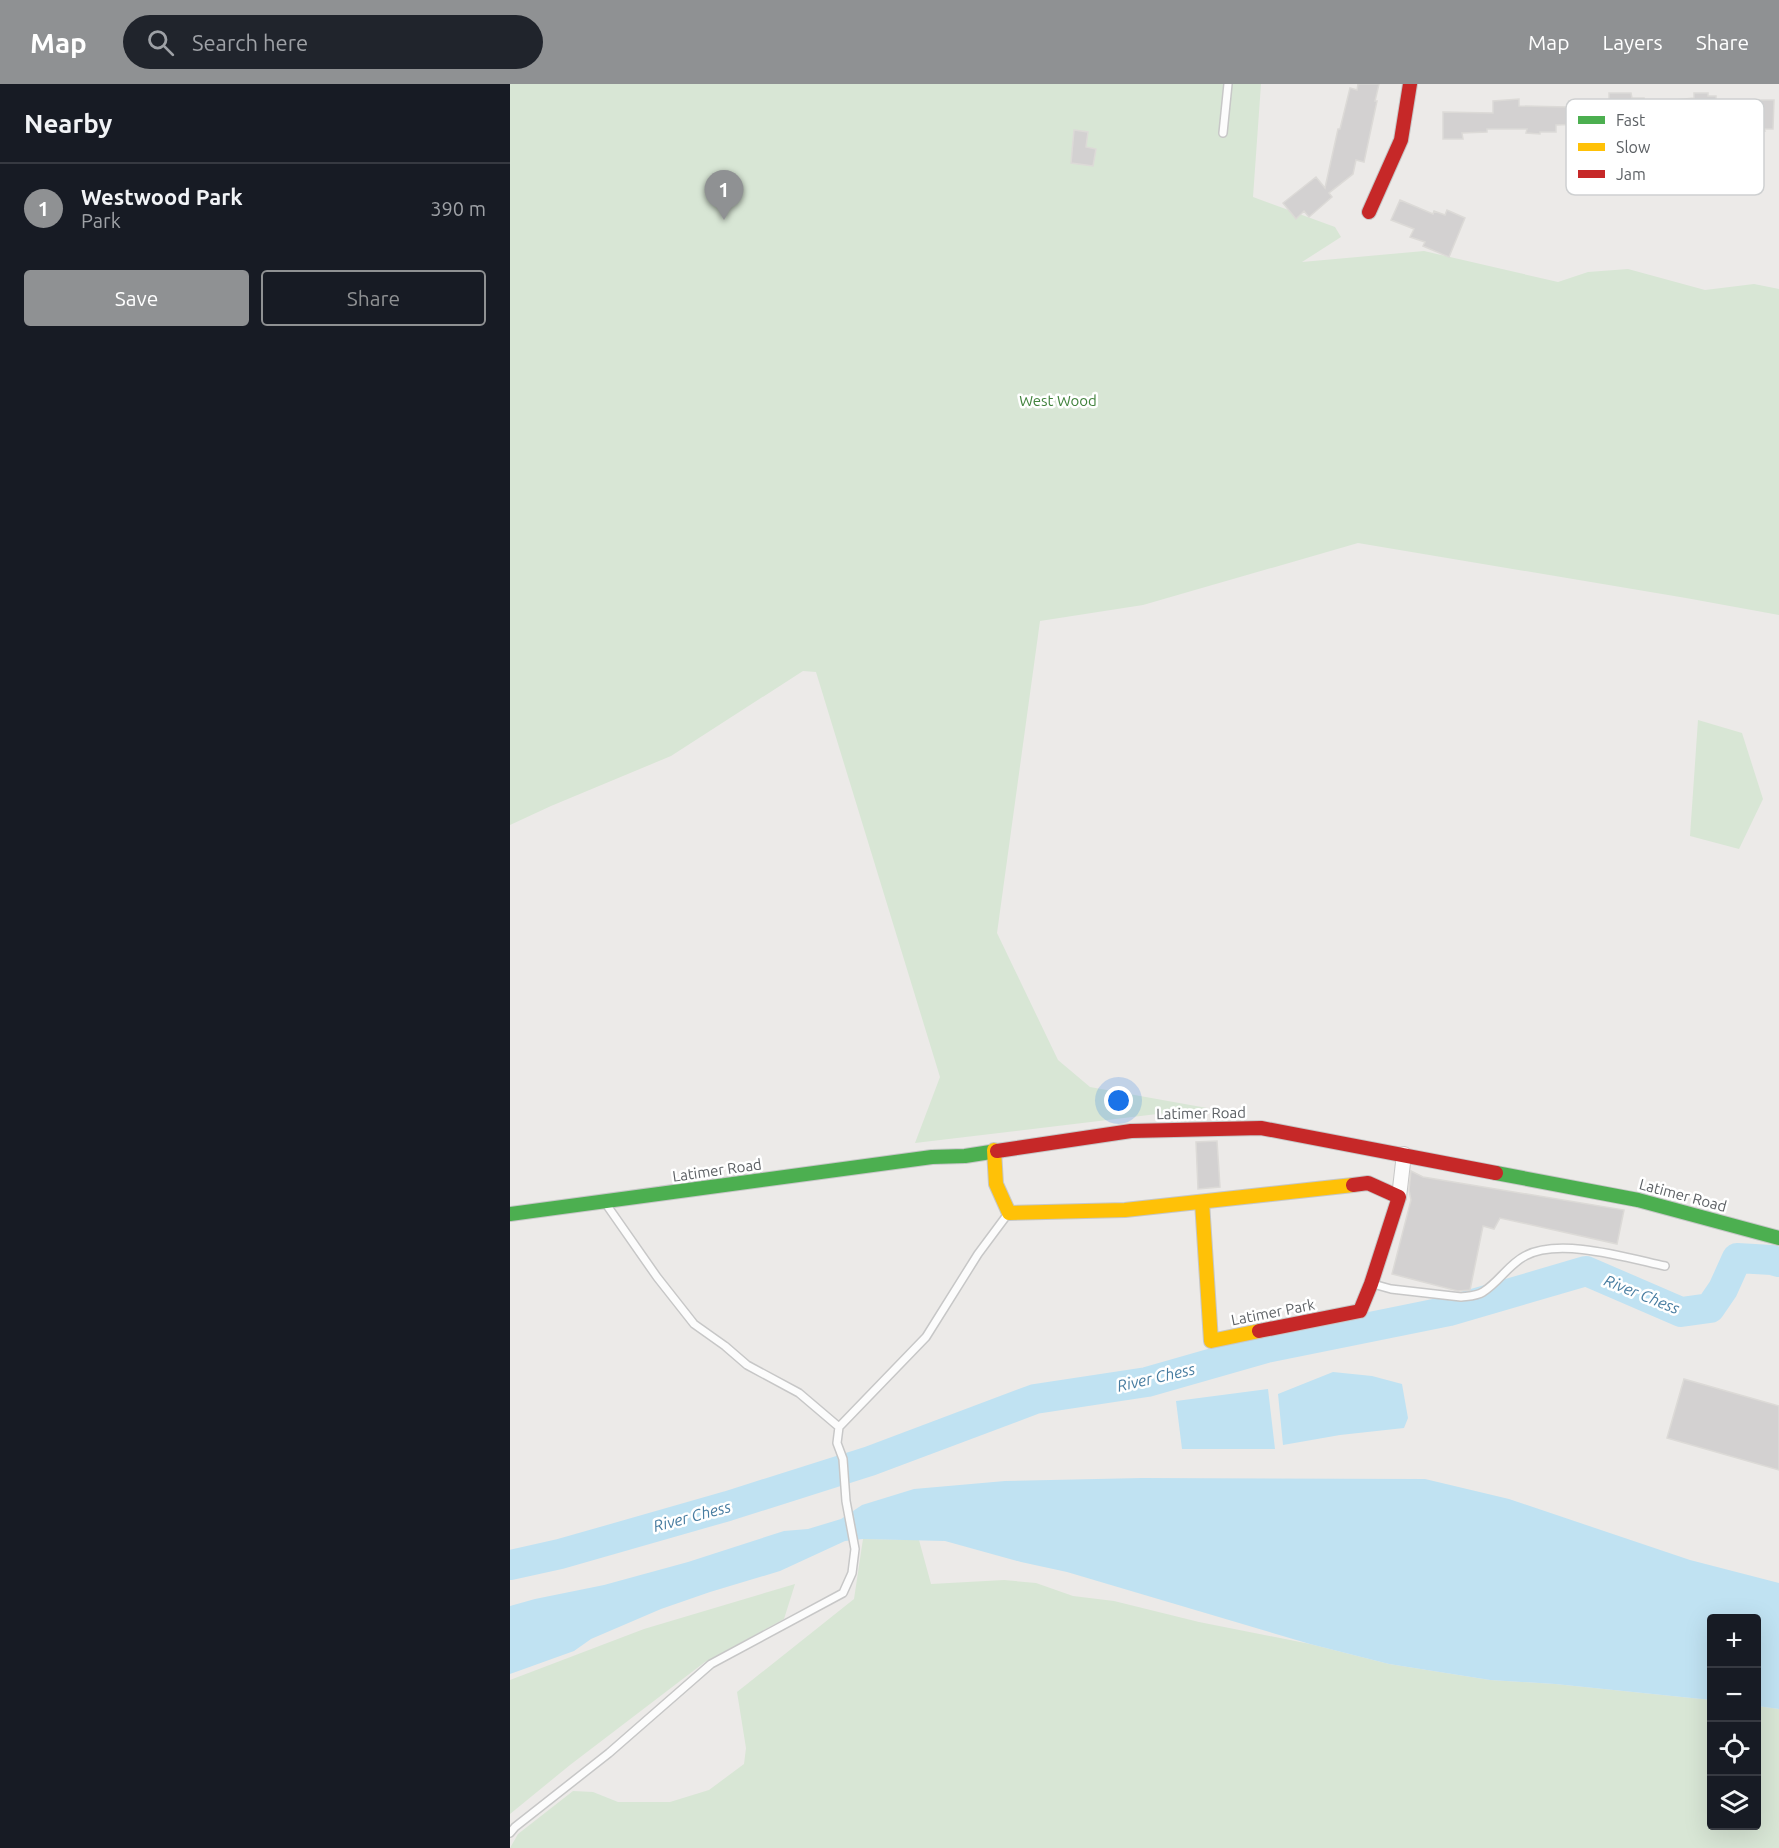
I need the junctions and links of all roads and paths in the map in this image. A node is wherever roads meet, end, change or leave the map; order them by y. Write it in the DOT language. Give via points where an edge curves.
graph roads {
  1 [pos="1228,84"];
  2 [pos="1410,84"];
  3 [pos="1223,133"];
  4 [pos="1369,212"];
  5 [pos="994,1150"];
  6 [pos="1404,1154"];
  7 [pos="1399,1197"];
  8 [pos="604,1201"];
  9 [pos="1202,1202"];
  10 [pos="1009,1213"];
  11 [pos="510,1214"];
  12 [pos="1779,1238"];
  13 [pos="1665,1266"];
  14 [pos="1371,1284"];
  15 [pos="840,1427"];
  16 [pos="510,1833"];
  1 -- 3 [label="lane"];
  2 -- 4 [label="street" via="1401,140"];
  5 -- 6 [label="street, Latimer Road" via="1131,1131 1261,1128"];
  5 -- 8 [label="street, Latimer Road"];
  5 -- 10 [label="street" via="996,1184"];
  6 -- 7 [label="street, Latimer Park"];
  6 -- 12 [label="street, Latimer Road" via="1638,1200"];
  7 -- 9 [label="street" via="1368,1183"];
  7 -- 14 [label="street, Latimer Park"];
  8 -- 11 [label="street, Latimer Road"];
  8 -- 15 [label="lane" via="694,1324 747,1365 800,1394"];
  9 -- 10 [label="street" via="1125,1210"];
  9 -- 14 [label="street, Latimer Park" via="1210,1341 1360,1311"];
  10 -- 15 [label="lane" via="926,1337"];
  13 -- 14 [label="lane" via="1557,1247 1524,1256 1483,1292 1472,1296"];
  15 -- 16 [label="lane" via="837,1443 843,1459 855,1549 852,1573 843,1593 711,1664 609,1754"];
}
